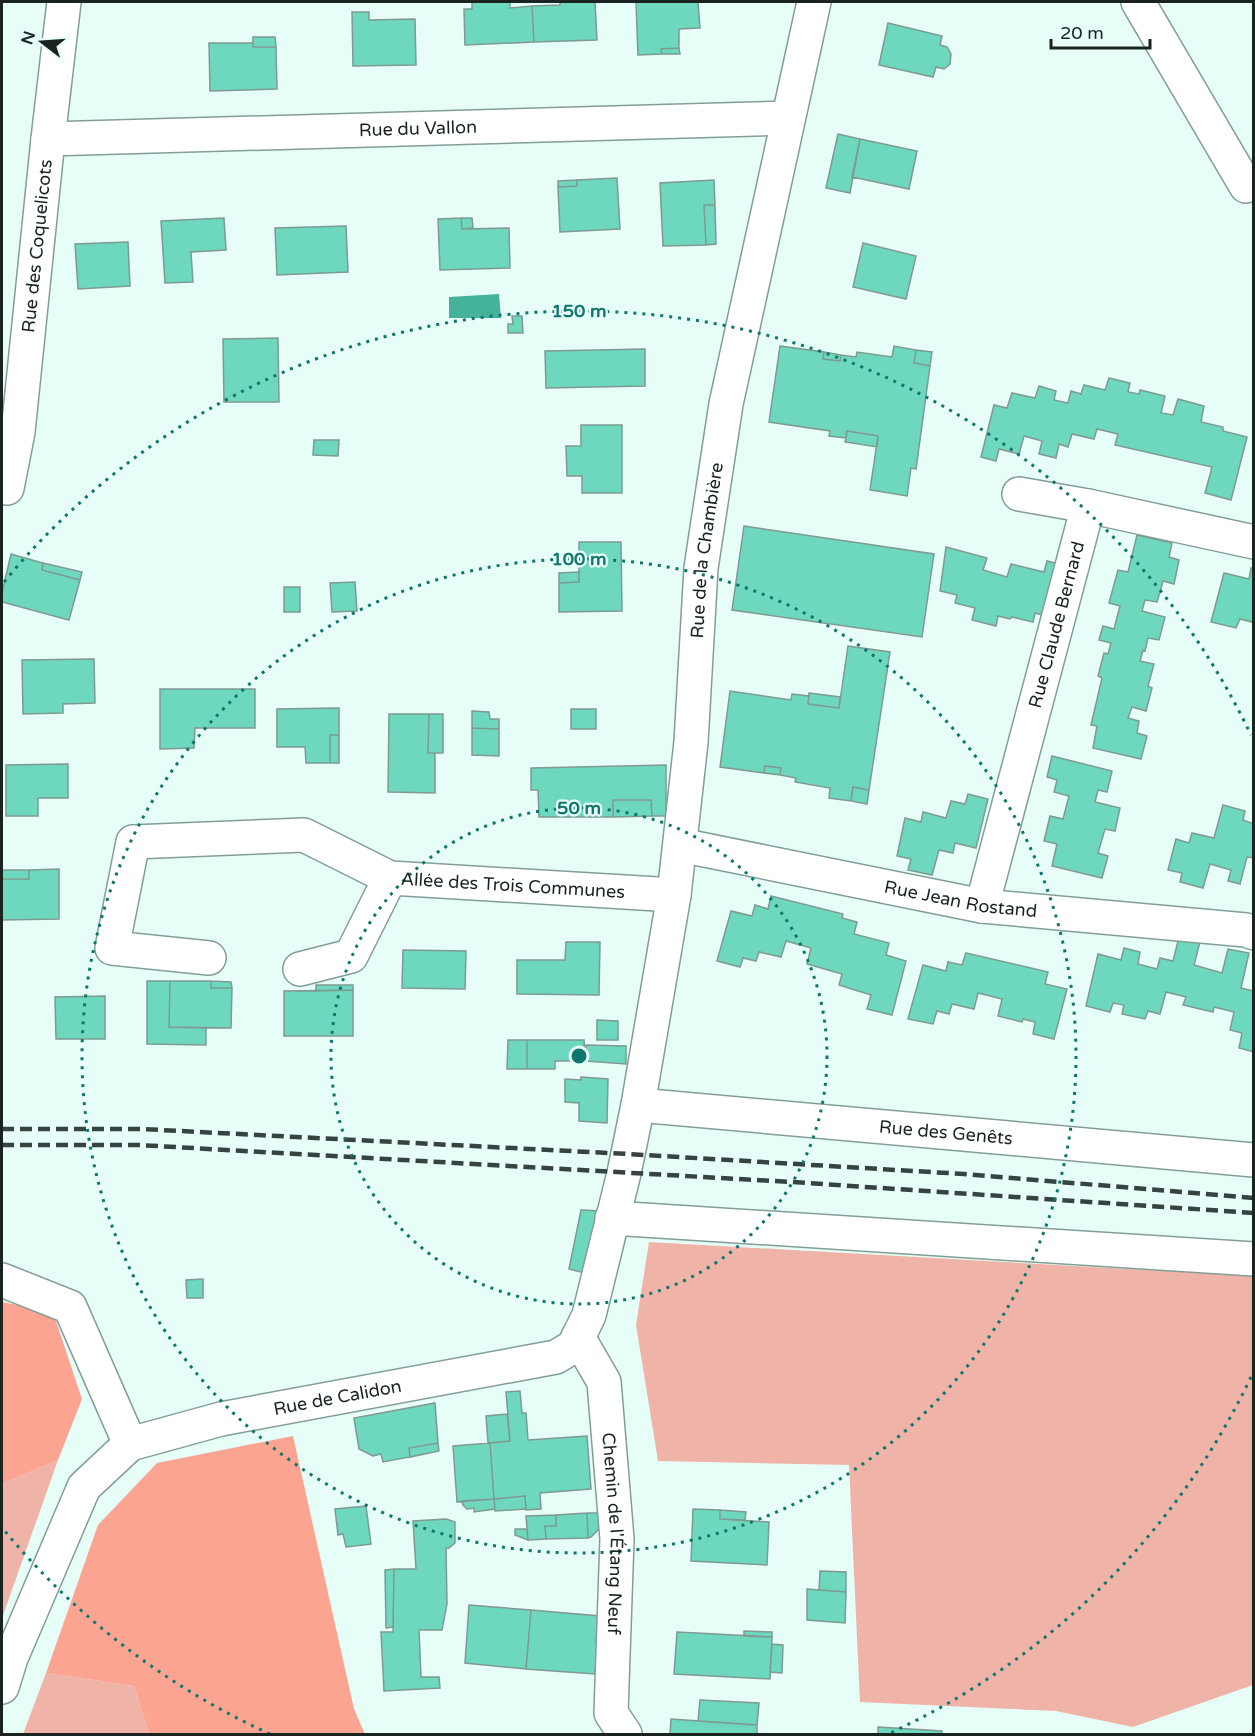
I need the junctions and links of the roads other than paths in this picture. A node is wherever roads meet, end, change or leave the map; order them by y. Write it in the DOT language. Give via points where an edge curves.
graph roads {
  1 [pos="64,2"];
  2 [pos="814,2"];
  3 [pos="1138,2"];
  4 [pos="788,118"];
  5 [pos="48,139"];
  6 [pos="1246,186"];
  7 [pos="7,488"];
  8 [pos="1019,494"];
  9 [pos="1088,506"];
  10 [pos="1254,542"];
  11 [pos="680,845"];
  12 [pos="390,878"];
  13 [pos="674,895"];
  14 [pos="982,906"];
  15 [pos="1251,928"];
  16 [pos="208,958"];
  17 [pos="300,969"];
  18 [pos="638,1106"];
  19 [pos="1254,1160"];
  20 [pos="612,1218"];
  21 [pos="1254,1259"];
  22 [pos="2,1280"];
  23 [pos="578,1336"];
  24 [pos="130,1444"];
  25 [pos="2,1688"];
  26 [pos="624,1734"];
  1 -- 5 [label="street, Rue des Coquelicots"];
  2 -- 4 [label="street, Rue de la Chambière"];
  3 -- 6 [label="street"];
  4 -- 5 [label="street, Rue du Vallon"];
  4 -- 11 [label="street, Rue de la Chambière" via="726,404 701,568 691,742"];
  5 -- 7 [label="street, Rue des Coquelicots" via="18,432"];
  8 -- 9 [label="street"];
  9 -- 10 [label="street"];
  9 -- 14 [label="street, Rue Claude Bernard"];
  11 -- 13 [label="street, Rue de la Chambière"];
  11 -- 14 [label="street, Rue Jean Rostand"];
  12 -- 13 [label="street, Allée des Trois Communes"];
  12 -- 16 [label="street, Allée des Trois Communes" via="304,834 133,842 112,948"];
  12 -- 17 [label="street" via="351,956"];
  13 -- 18 [label="street, Rue de la Chambière"];
  14 -- 15 [label="street, Rue Jean Rostand"];
  18 -- 19 [label="street, Rue des Genêts"];
  18 -- 20 [label="street, Rue de Calidon"];
  20 -- 21 [label="street"];
  20 -- 23 [label="street, Rue de Calidon" via="589,1316"];
  22 -- 24 [label="street" via="70,1307"];
  23 -- 24 [label="street, Rue de Calidon" via="574,1346 556,1357 221,1419"];
  23 -- 26 [label="street, Chemin de l'Étang Neuf" via="604,1383 617,1539 611,1713"];
  24 -- 25 [label="street, Rue de Calidon" via="84,1487"];
}
